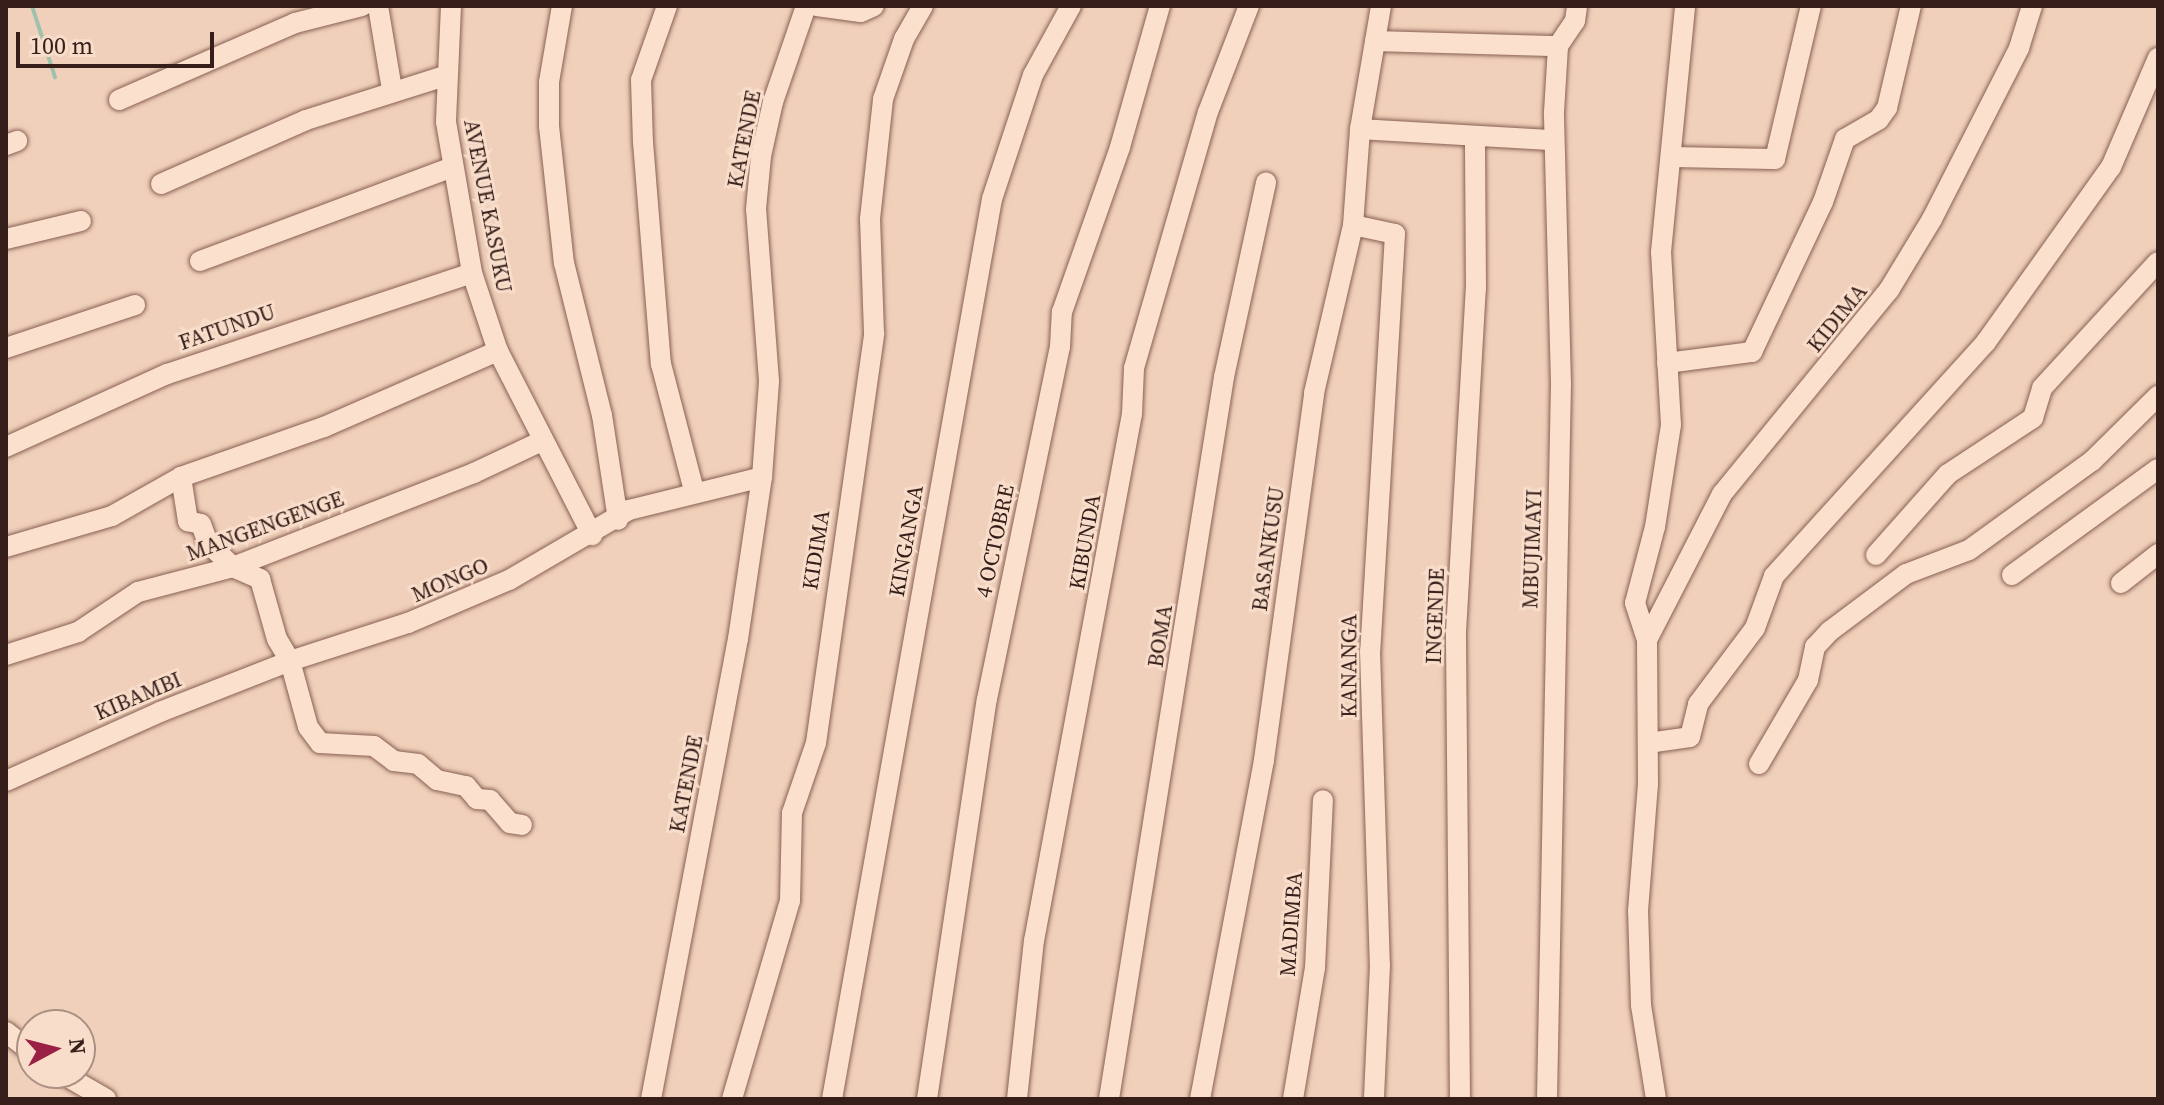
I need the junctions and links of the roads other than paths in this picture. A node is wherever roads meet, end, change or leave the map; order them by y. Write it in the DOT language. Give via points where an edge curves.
graph roads {
  1 [pos="362,6"];
  2 [pos="378,6"];
  3 [pos="451,6"];
  4 [pos="562,6"];
  5 [pos="667,6"];
  6 [pos="806,6"];
  7 [pos="817,6"];
  8 [pos="874,6"];
  9 [pos="923,6"];
  10 [pos="1071,6"];
  11 [pos="1160,6"];
  12 [pos="1249,6"];
  13 [pos="1381,6"];
  14 [pos="1577,6"];
  15 [pos="1685,6"];
  16 [pos="1811,6"];
  17 [pos="1911,6"];
  18 [pos="2032,6"];
  19 [pos="1375,41"];
  20 [pos="1558,46"];
  21 [pos="2158,58"];
  22 [pos="445,76"];
  23 [pos="392,90"];
  24 [pos="119,100"];
  25 [pos="1360,129"];
  26 [pos="1475,136"];
  27 [pos="1553,140"];
  28 [pos="1671,157"];
  29 [pos="453,167"];
  30 [pos="1266,182"];
  31 [pos="161,184"];
  32 [pos="81,221"];
  33 [pos="1353,225"];
  34 [pos="6,239"];
  35 [pos="200,261"];
  36 [pos="2158,262"];
  37 [pos="472,273"];
  38 [pos="135,305"];
  39 [pos="6,348"];
  40 [pos="498,351"];
  41 [pos="1667,363"];
  42 [pos="2158,396"];
  43 [pos="542,441"];
  44 [pos="6,447"];
  45 [pos="2158,469"];
  46 [pos="181,477"];
  47 [pos="762,477"];
  48 [pos="694,491"];
  49 [pos="618,520"];
  50 [pos="592,535"];
  51 [pos="6,547"];
  52 [pos="2158,554"];
  53 [pos="1876,555"];
  54 [pos="233,567"];
  55 [pos="2012,575"];
  56 [pos="2121,583"];
  57 [pos="1647,640"];
  58 [pos="6,655"];
  59 [pos="290,661"];
  60 [pos="1648,743"];
  61 [pos="1759,764"];
  62 [pos="6,781"];
  63 [pos="1323,800"];
  64 [pos="522,825"];
  65 [pos="651,1099"];
  66 [pos="732,1099"];
  67 [pos="832,1099"];
  68 [pos="927,1099"];
  69 [pos="1017,1099"];
  70 [pos="1109,1099"];
  71 [pos="1200,1099"];
  72 [pos="1293,1099"];
  73 [pos="1374,1099"];
  74 [pos="1460,1099"];
  75 [pos="1547,1099"];
  76 [pos="1656,1099"];
  1 -- 24 [label="street" via="295,23"];
  2 -- 23 [label="street"];
  3 -- 22 [label="street, AVENUE KASUKU"];
  4 -- 49 [label="street" via="549,82 549,126 564,263 602,415"];
  5 -- 48 [label="street" via="641,80 643,142 661,364"];
  6 -- 47 [label="street, KATENDE" via="773,102 756,209 769,381"];
  7 -- 8 [label="street" via="861,12"];
  9 -- 66 [label="street, KIDIMA" via="904,39 883,99 870,219 874,333 816,743 792,813 790,901"];
  10 -- 67 [label="street, KINGANGA" via="1033,75 992,199"];
  11 -- 68 [label="street, 4 OCTOBRE" via="1120,147 1062,312 1060,347 987,699"];
  12 -- 69 [label="street, KIBUNDA" via="1208,112 1134,368 1130,430 1034,941"];
  13 -- 19 [label="street, BASANKUSU"];
  14 -- 20 [label="street, MBUJIMAYI" via="1575,21"];
  15 -- 28 [label="street"];
  16 -- 28 [label="street" via="1775,159"];
  17 -- 41 [label="street" via="1887,108 1879,119 1845,139 1823,202 1752,352"];
  18 -- 57 [label="street, KIDIMA" via="2019,48 1897,278 1722,494"];
  19 -- 20 [label="street"];
  19 -- 25 [label="street, BASANKUSU"];
  20 -- 27 [label="street, MBUJIMAYI"];
  21 -- 60 [label="street" via="2111,167 1986,342 1774,576 1755,628 1698,704 1690,737"];
  22 -- 23 [label="street"];
  22 -- 29 [label="street, AVENUE KASUKU"];
  23 -- 31 [label="street" via="286,128 236,154 214,157"];
  25 -- 26 [label="street"];
  25 -- 33 [label="street, BASANKUSU"];
  26 -- 27 [label="street"];
  26 -- 74 [label="street, INGENDE" via="1476,289 1456,632"];
  27 -- 75 [label="street, MBUJIMAYI" via="1561,384"];
  28 -- 41 [label="street" via="1661,252"];
  29 -- 35 [label="street"];
  29 -- 37 [label="street, AVENUE KASUKU"];
  30 -- 70 [label="street, BOMA" via="1224,377"];
  32 -- 34 [label="street"];
  33 -- 71 [label="street, BASANKUSU" via="1314,393 1264,760"];
  33 -- 73 [label="street, KANANGA" via="1395,234 1370,651 1380,965"];
  36 -- 53 [label="street" via="2042,388 2033,418 1943,478"];
  37 -- 40 [label="street, AVENUE KASUKU"];
  37 -- 44 [label="street, FATUNDU" via="167,374"];
  38 -- 39 [label="street"];
  40 -- 43 [label="street, AVENUE KASUKU"];
  40 -- 46 [label="street" via="324,427"];
  41 -- 57 [label="street" via="1668,453 1635,603"];
  42 -- 61 [label="street" via="2092,461 1969,550 1906,574 1830,631 1815,647 1808,680"];
  43 -- 50 [label="street, AVENUE KASUKU"];
  43 -- 54 [label="street, MANGENGENGE"];
  45 -- 55 [label="street"];
  46 -- 51 [label="street" via="112,516"];
  46 -- 54 [label="street" via="188,521 201,524 208,543"];
  47 -- 48 [label="street"];
  47 -- 65 [label="street, KATENDE" via="738,639"];
  48 -- 49 [label="street" via="629,510"];
  49 -- 50 [label="street, MONGO"];
  50 -- 59 [label="street, MONGO" via="509,580 408,623"];
  52 -- 56 [label="street"];
  54 -- 58 [label="street, MANGENGENGE" via="138,592 78,632"];
  54 -- 59 [label="street" via="260,579 277,639"];
  57 -- 60 [label="street"];
  59 -- 62 [label="street, KIBAMBI"];
  59 -- 64 [label="street" via="308,727 320,743 374,746 394,761 418,764 437,780 466,786 477,799 490,800 510,823"];
  60 -- 76 [label="street" via="1638,911 1641,1005"];
  63 -- 72 [label="street, MADIMBA" via="1315,968"];
}
